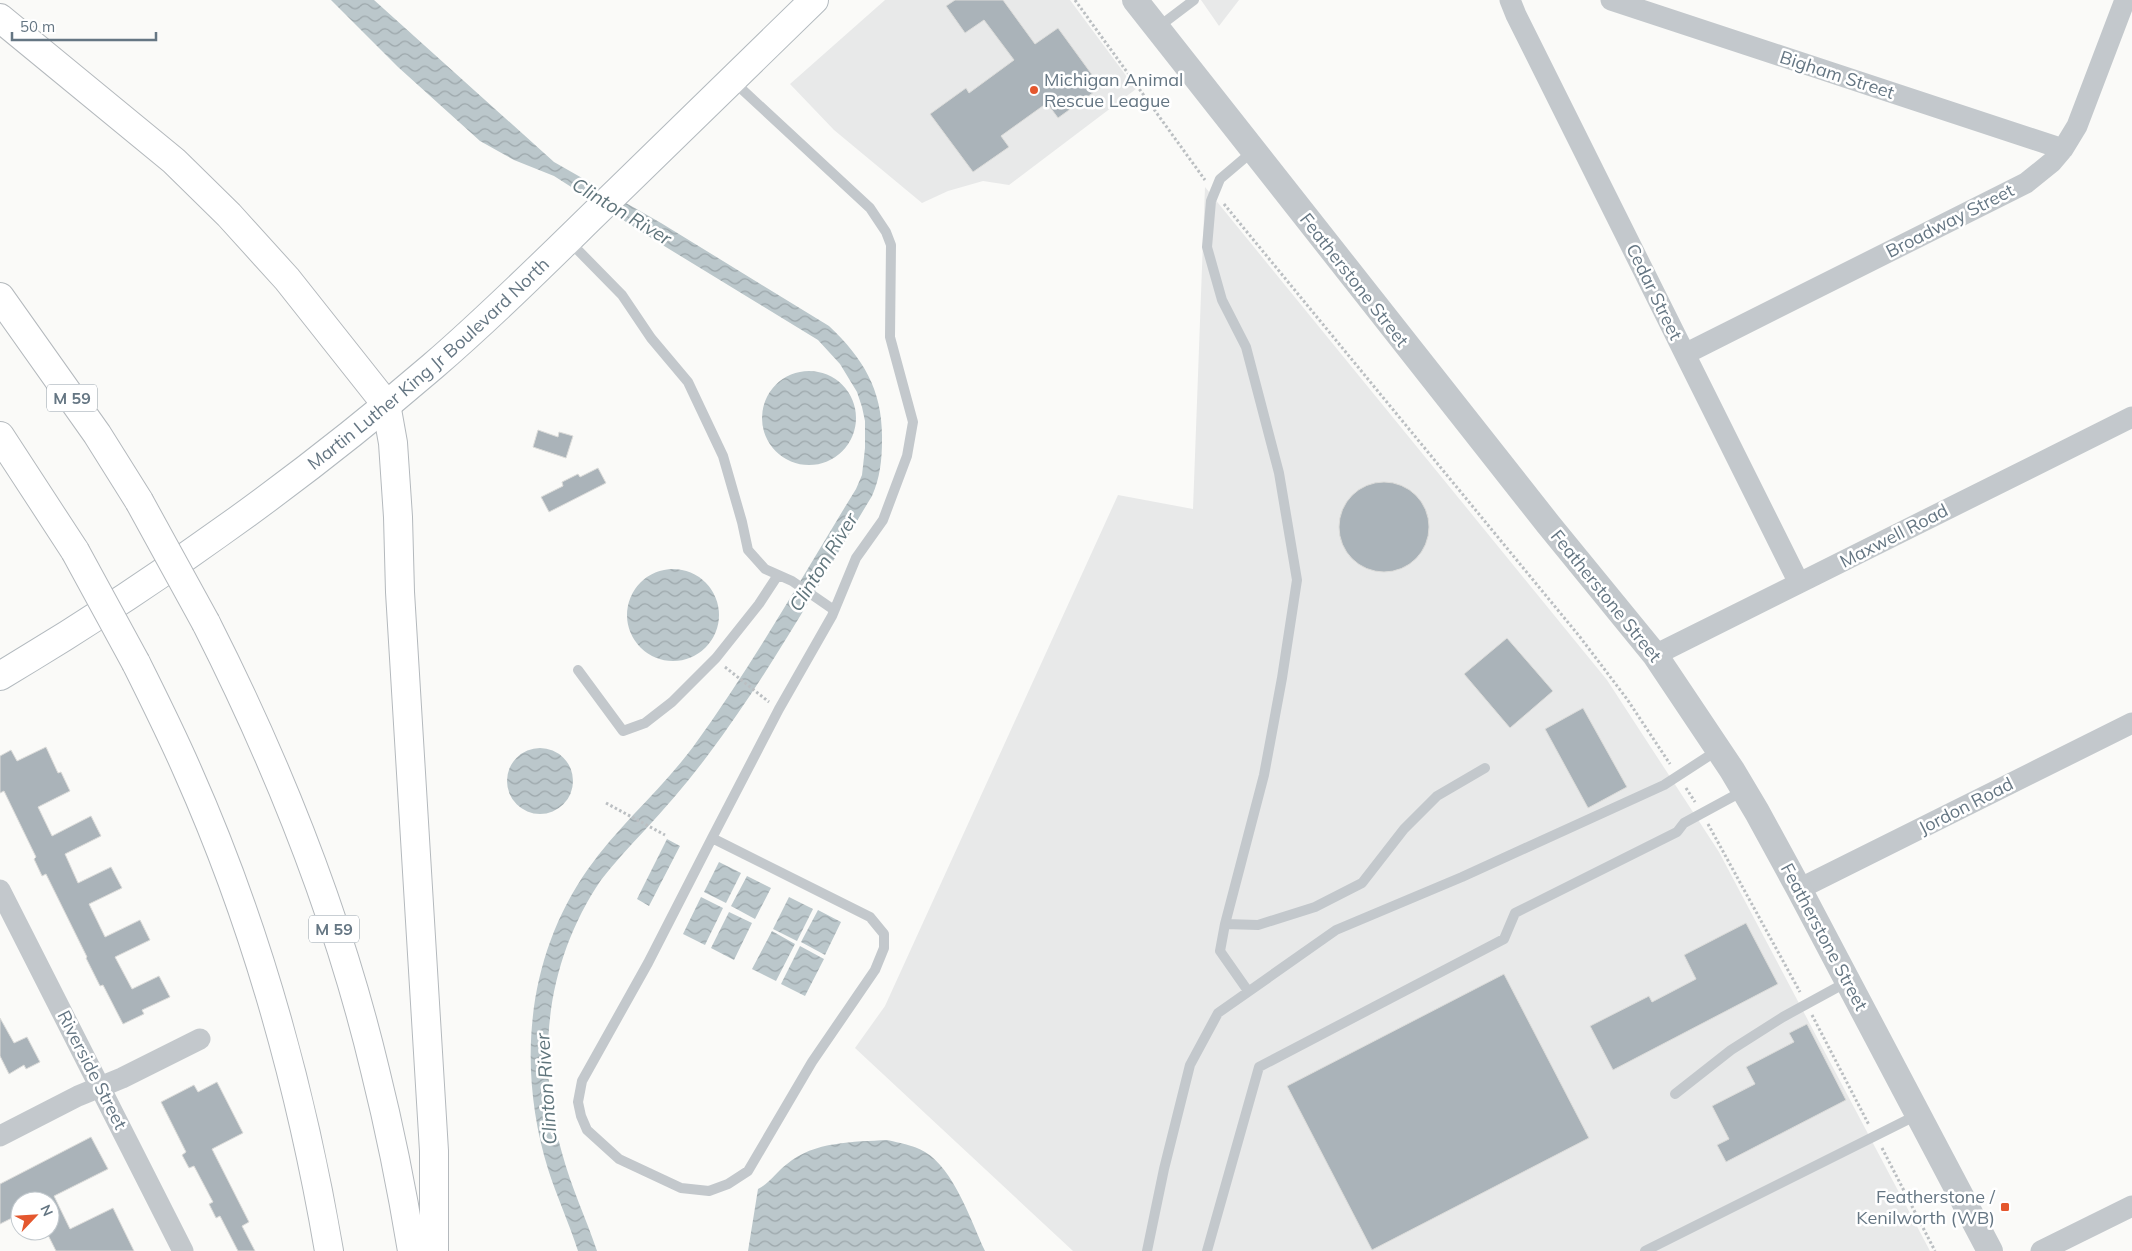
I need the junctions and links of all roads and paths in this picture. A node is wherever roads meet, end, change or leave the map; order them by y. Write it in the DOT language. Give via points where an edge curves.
graph roads {
  1 [pos="814,0"];
  2 [pos="1075,0"];
  3 [pos="1135,0"];
  4 [pos="1194,0"];
  5 [pos="1510,0"];
  6 [pos="1611,0"];
  7 [pos="2125,0"];
  8 [pos="0,18"];
  9 [pos="1156,29"];
  10 [pos="732,81"];
  11 [pos="2063,149"];
  12 [pos="1253,151"];
  13 [pos="1215,192"];
  14 [pos="571,237"];
  15 [pos="0,297"];
  16 [pos="1685,354"];
  17 [pos="386,404"];
  18 [pos="2132,417"];
  19 [pos="0,436"];
  20 [pos="778,575"];
  21 [pos="1800,583"];
  22 [pos="834,610"];
  23 [pos="1655,655"];
  24 [pos="578,670"];
  25 [pos="0,676"];
  26 [pos="735,677"];
  27 [pos="769,702"];
  28 [pos="2132,723"];
  29 [pos="1719,750"];
  30 [pos="1671,764"];
  31 [pos="1485,768"];
  32 [pos="1684,786"];
  33 [pos="1744,790"];
  34 [pos="606,803"];
  35 [pos="1696,804"];
  36 [pos="1707,822"];
  37 [pos="665,835"];
  38 [pos="712,838"];
  39 [pos="1799,889"];
  40 [pos="0,890"];
  41 [pos="1225,924"];
  42 [pos="1848,982"];
  43 [pos="1248,991"];
  44 [pos="1802,994"];
  45 [pos="1811,1013"];
  46 [pos="200,1038"];
  47 [pos="100,1087"];
  48 [pos="1675,1094"];
  49 [pos="1918,1114"];
  50 [pos="1871,1128"];
  51 [pos="0,1136"];
  52 [pos="1880,1144"];
  53 [pos="2132,1206"];
  54 [pos="183,1251"];
  55 [pos="328,1251"];
  56 [pos="412,1251"];
  57 [pos="434,1251"];
  58 [pos="1147,1251"];
  59 [pos="1207,1251"];
  60 [pos="1645,1251"];
  61 [pos="1935,1251"];
  62 [pos="1990,1251"];
  63 [pos="2041,1251"];
  1 -- 10 [label="main road, Martin Luther King Jr Boulevard North"];
  2 -- 13 [label="path"];
  3 -- 9 [label="street, Featherstone Street"];
  4 -- 9 [label="lane"];
  5 -- 16 [label="street, Cedar Street"];
  6 -- 11 [label="street, Bigham Street"];
  7 -- 11 [label="street, Broadway Street" via="2077,126"];
  8 -- 17 [label="main road" via="174,161 229,214 287,279"];
  9 -- 12 [label="street, Featherstone Street"];
  10 -- 14 [label="main road, Martin Luther King Jr Boulevard North"];
  10 -- 22 [label="lane" via="870,208 891,245 890,337 913,422 907,456 883,520 856,558"];
  11 -- 16 [label="street, Broadway Street" via="2026,183"];
  12 -- 13 [label="lane" via="1220,179"];
  12 -- 23 [label="street, Featherstone Street"];
  13 -- 30 [label="path" via="1586,644 1633,706"];
  13 -- 41 [label="lane" via="1207,247 1222,300 1246,347 1279,472 1296,580 1264,775"];
  14 -- 17 [label="main road, Martin Luther King Jr Boulevard North" via="482,323"];
  14 -- 20 [label="lane" via="622,295 651,338 688,382 723,456 748,550 765,569"];
  15 -- 56 [label="main road, M 59, bridge" via="91,426 139,501 234,678 286,795 337,938 375,1069"];
  16 -- 21 [label="street, Cedar Street"];
  17 -- 25 [label="main road, Martin Luther King Jr Boulevard North" via="317,461 194,552 127,598"];
  17 -- 57 [label="main road" via="391,424 398,517 434,1151"];
  18 -- 21 [label="street, Maxwell Road"];
  19 -- 55 [label="main road, bridge" via="75,551 136,662 196,789 269,990 311,1154"];
  20 -- 22 [label="lane"];
  20 -- 24 [label="lane" via="716,658 672,702 645,723 623,731"];
  21 -- 23 [label="street, Maxwell Road"];
  22 -- 38 [label="lane" via="778,709"];
  23 -- 29 [label="street, Featherstone Street"];
  26 -- 27 [label="path"];
  28 -- 39 [label="street, Jordon Road"];
  29 -- 33 [label="street, Featherstone Street"];
  29 -- 43 [label="lane" via="1664,785 1336,930"];
  31 -- 41 [label="lane" via="1437,796 1404,829 1362,883 1315,907 1258,925"];
  32 -- 35 [label="path"];
  33 -- 39 [label="street, Featherstone Street"];
  33 -- 59 [label="lane" via="1684,823 1677,832 1515,913 1504,939 1259,1068"];
  34 -- 37 [label="path"];
  36 -- 44 [label="path"];
  38 -- 38 [label="lane" via="648,963 582,1081 578,1102 587,1130 619,1159 681,1188 709,1191 748,1171 812,1062 875,970 884,948 884,934 870,917"];
  39 -- 42 [label="street, Featherstone Street"];
  40 -- 47 [label="street, Riverside Street"];
  41 -- 43 [label="lane" via="1220,952"];
  42 -- 48 [label="lane" via="1731,1050"];
  42 -- 49 [label="street, Featherstone Street"];
  43 -- 58 [label="lane" via="1218,1013 1190,1066"];
  45 -- 50 [label="path"];
  46 -- 47 [label="street"];
  47 -- 51 [label="street"];
  47 -- 54 [label="street, Riverside Street"];
  49 -- 60 [label="lane"];
  49 -- 62 [label="street, Featherstone Street"];
  52 -- 61 [label="path"];
  53 -- 63 [label="street"];
}
